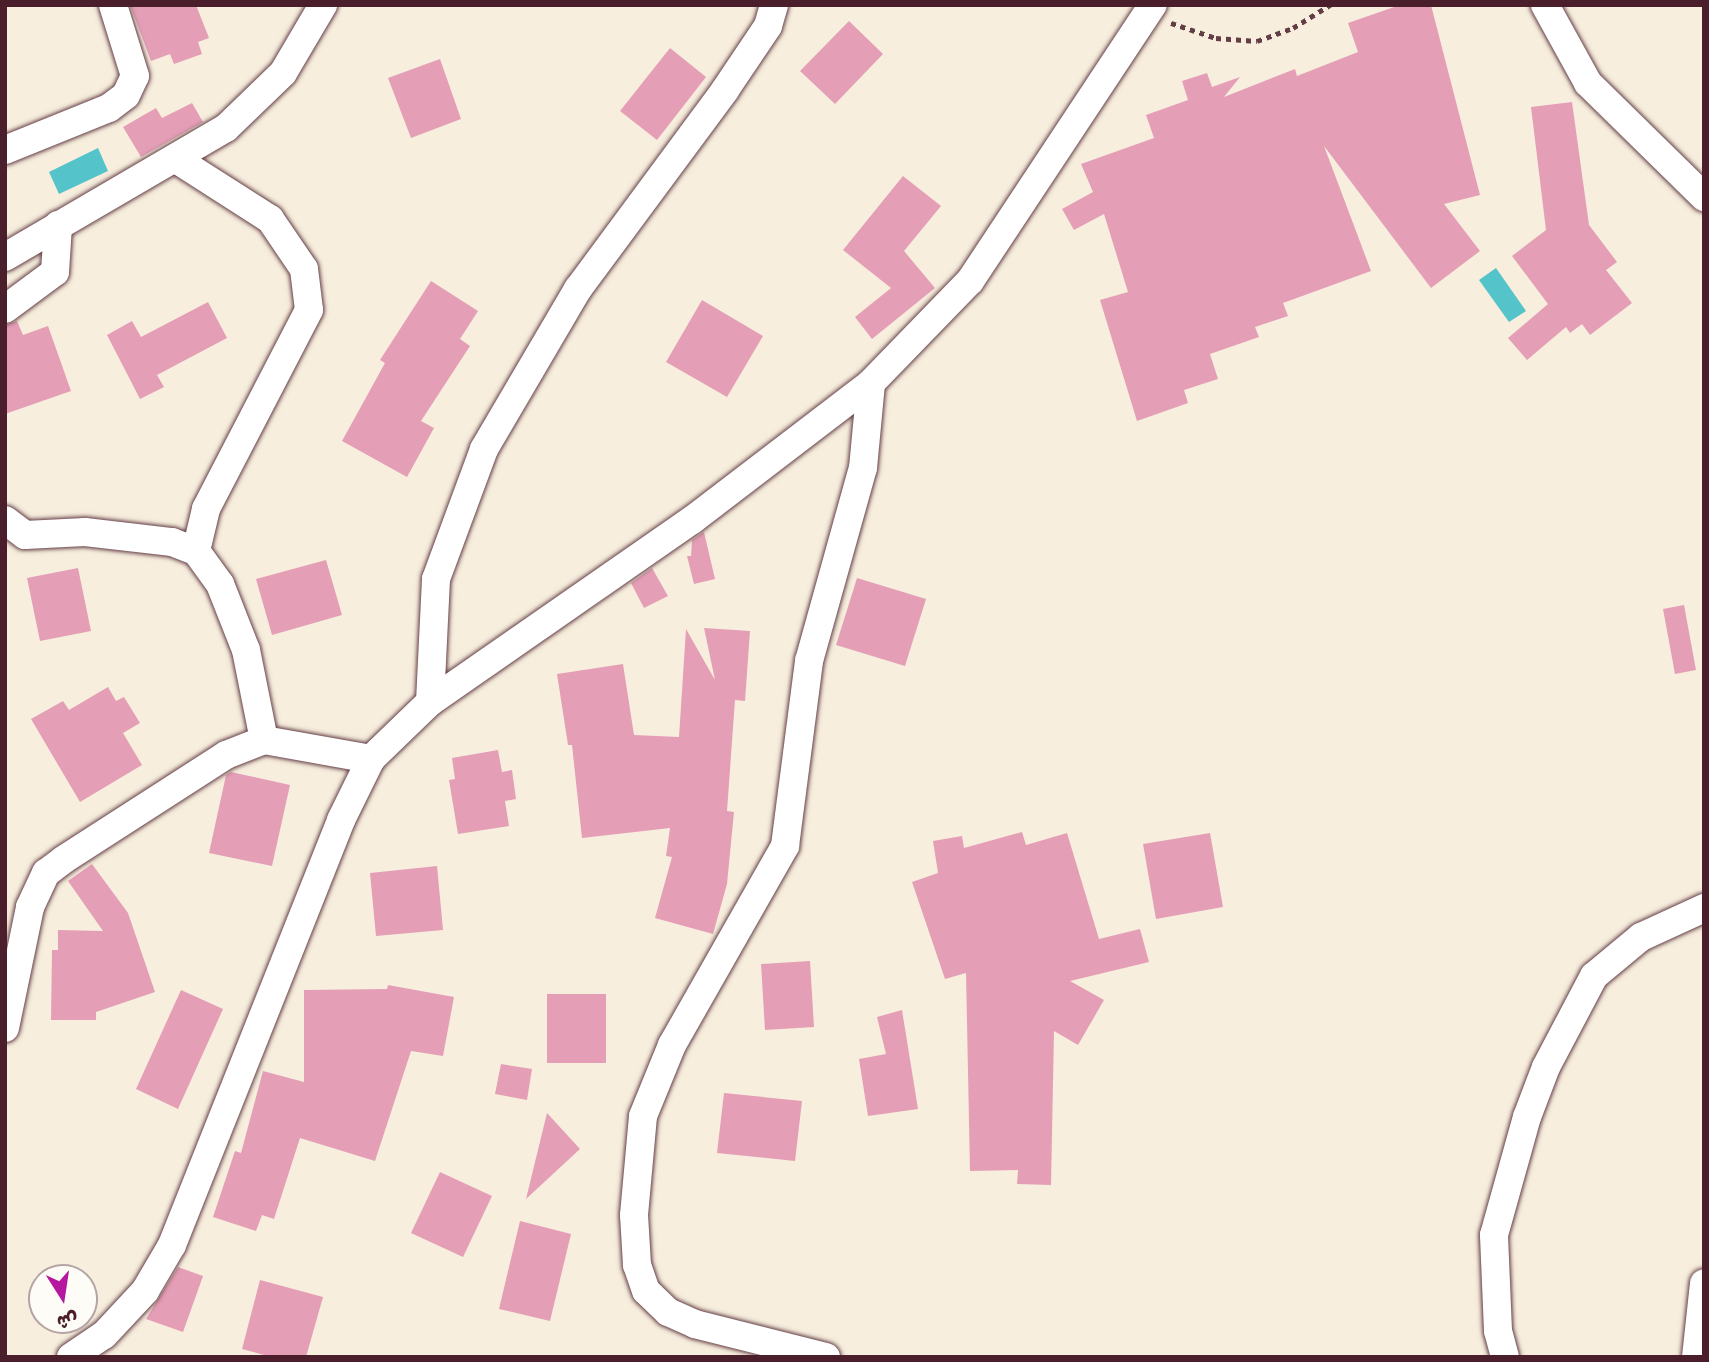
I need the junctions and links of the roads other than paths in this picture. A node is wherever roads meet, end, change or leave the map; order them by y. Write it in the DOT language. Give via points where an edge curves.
graph roads {
  1 [pos="113,5"];
  2 [pos="323,5"];
  3 [pos="774,5"];
  4 [pos="1545,5"];
  5 [pos="1153,6"];
  6 [pos="5,150"];
  7 [pos="176,159"];
  8 [pos="1704,197"];
  9 [pos="58,225"];
  10 [pos="5,257"];
  11 [pos="5,309"];
  12 [pos="871,383"];
  13 [pos="5,520"];
  14 [pos="196,551"];
  15 [pos="430,702"];
  16 [pos="264,740"];
  17 [pos="371,758"];
  18 [pos="1704,908"];
  19 [pos="5,1028"];
  20 [pos="1704,1283"];
  21 [pos="71,1357"];
  22 [pos="826,1357"];
  23 [pos="1505,1357"];
  24 [pos="1696,1357"];
  1 -- 6 [label="street" via="134,64 135,76 126,95 109,108"];
  2 -- 7 [label="street" via="283,73 226,128"];
  3 -- 15 [label="street" via="768,26 725,90 578,289 484,449 436,579"];
  4 -- 8 [label="street" via="1588,83"];
  5 -- 12 [label="street" via="970,281"];
  7 -- 9 [label="street"];
  7 -- 14 [label="street" via="270,219 304,269 309,310 206,509"];
  9 -- 10 [label="street"];
  9 -- 11 [label="street" via="55,272"];
  12 -- 15 [label="street" via="692,520"];
  12 -- 22 [label="street" via="863,468 809,661 785,846 671,1045 643,1116 634,1215 633,1247 646,1291 668,1311 695,1324"];
  13 -- 14 [label="street" via="25,535 85,532 172,542"];
  14 -- 16 [label="street" via="220,583 246,650"];
  15 -- 17 [label="street"];
  16 -- 17 [label="street"];
  16 -- 19 [label="street" via="226,755 123,818 46,873 30,907"];
  17 -- 21 [label="street" via="341,820 172,1245 145,1291 104,1335"];
  18 -- 23 [label="street" via="1641,937 1594,976 1546,1067 1494,1235 1498,1331"];
  20 -- 24 [label="street"];
}
